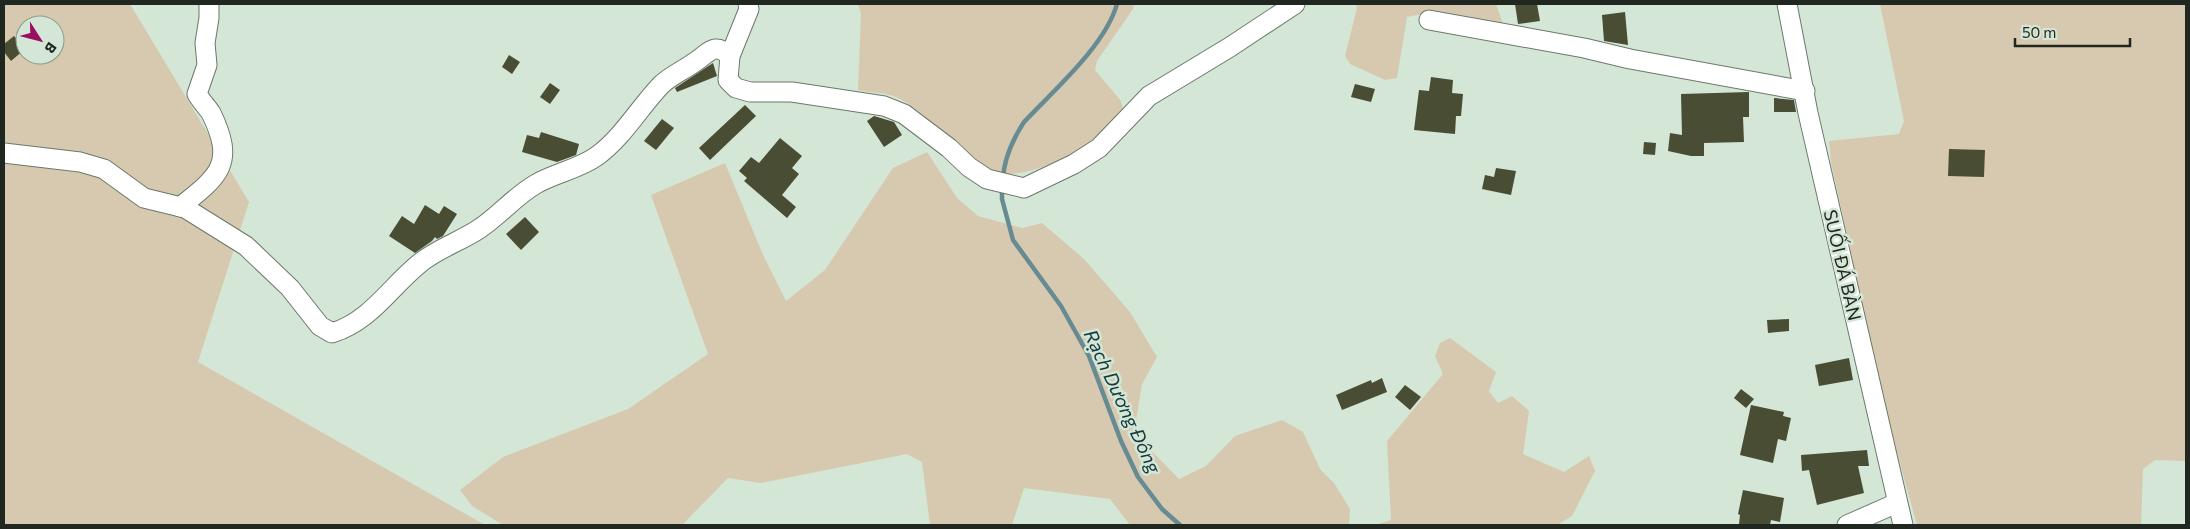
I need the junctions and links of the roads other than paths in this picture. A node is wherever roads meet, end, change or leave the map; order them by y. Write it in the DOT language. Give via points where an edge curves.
graph roads {
  1 [pos="209,4"];
  2 [pos="748,4"];
  3 [pos="1294,4"];
  4 [pos="1787,4"];
  5 [pos="1428,20"];
  6 [pos="730,56"];
  7 [pos="1805,91"];
  8 [pos="4,154"];
  9 [pos="180,207"];
  10 [pos="1897,503"];
  11 [pos="1847,525"];
  12 [pos="1903,525"];
  1 -- 9 [label="street" via="205,43 207,65 197,94 210,111 224,149 221,165 212,181"];
  2 -- 6 [label="street" via="749,9"];
  3 -- 6 [label="street" via="1149,96 1099,148 1024,188 987,178 904,114 884,106 792,92 750,92 736,88 728,80"];
  4 -- 7 [label="street, SUỐI ĐÁ BÀN"];
  5 -- 7 [label="street"];
  6 -- 9 [label="street" via="724,50 709,50 662,84 620,135 596,156 534,185 480,228 421,262 383,301 343,330 332,333 320,326 290,288 246,246"];
  7 -- 10 [label="street, SUỐI ĐÁ BÀN"];
  8 -- 9 [label="street" via="80,162 104,169 144,198"];
  10 -- 11 [label="street"];
  10 -- 12 [label="street, SUỐI ĐÁ BÀN"];
}
